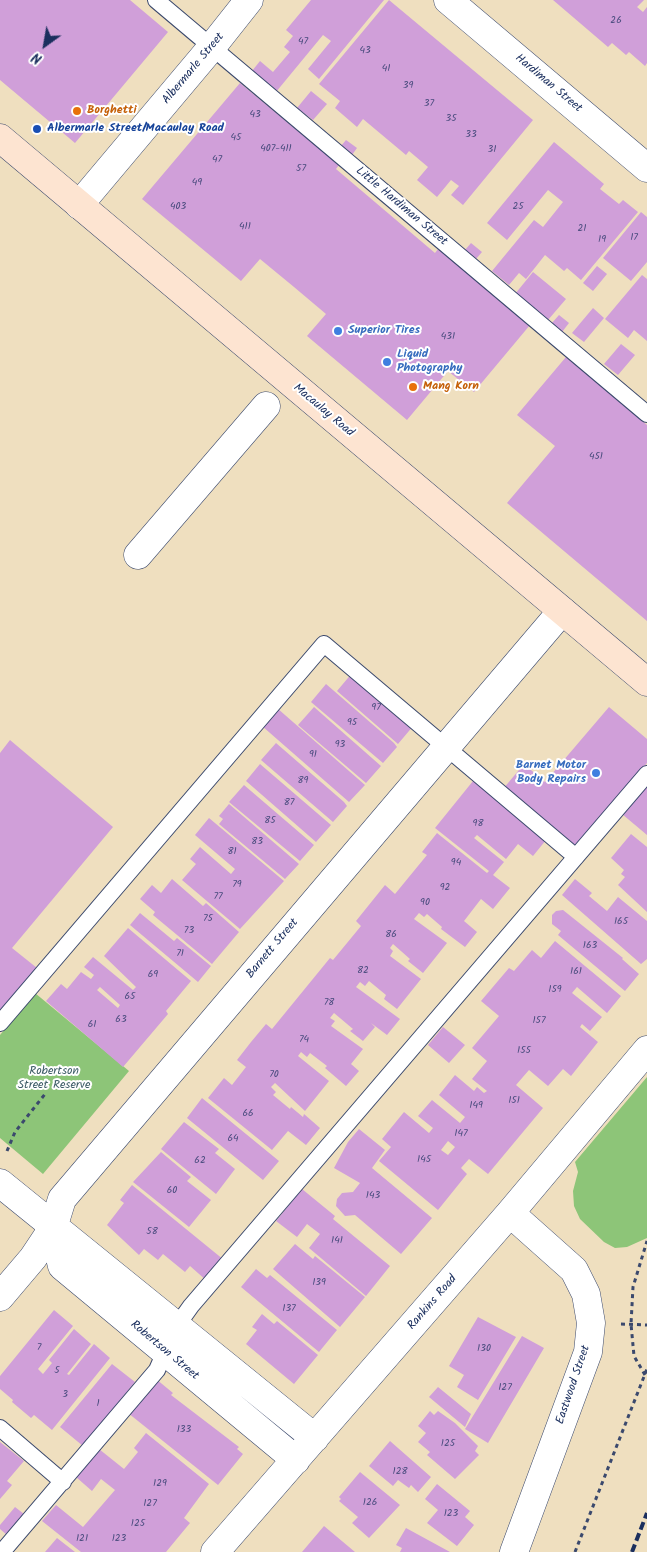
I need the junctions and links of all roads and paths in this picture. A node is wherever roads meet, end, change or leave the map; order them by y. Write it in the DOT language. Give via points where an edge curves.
graph roads {
  1 [pos="156,0"];
  2 [pos="249,0"];
  3 [pos="448,0"];
  4 [pos="211,48"];
  5 [pos="0,138"];
  6 [pos="647,168"];
  7 [pos="79,205"];
  8 [pos="266,406"];
  9 [pos="647,414"];
  10 [pos="138,554"];
  11 [pos="562,611"];
  12 [pos="647,682"];
  13 [pos="444,747"];
  14 [pos="647,774"];
  15 [pos="576,857"];
  16 [pos="0,1023"];
  17 [pos="647,1050"];
  18 [pos="45,1094"];
  19 [pos="7,1151"];
  20 [pos="0,1183"];
  21 [pos="510,1213"];
  22 [pos="53,1228"];
  23 [pos="647,1241"];
  24 [pos="0,1297"];
  25 [pos="621,1324"];
  26 [pos="631,1324"];
  27 [pos="647,1325"];
  28 [pos="176,1327"];
  29 [pos="165,1352"];
  30 [pos="647,1369"];
  31 [pos="645,1376"];
  32 [pos="0,1428"];
  33 [pos="315,1438"];
  34 [pos="296,1460"];
  35 [pos="63,1482"];
  36 [pos="2,1552"];
  37 [pos="215,1552"];
  38 [pos="514,1552"];
  39 [pos="575,1552"];
  1 -- 4 [label="lane, Little Hardiman Street"];
  2 -- 4 [label="street, Albermarle Street"];
  3 -- 6 [label="street, Hardiman Street"];
  4 -- 7 [label="street, Albermarle Street"];
  4 -- 9 [label="lane, Little Hardiman Street"];
  5 -- 7 [label="street, Macaulay Road"];
  7 -- 11 [label="street, Macaulay Road"];
  8 -- 10 [label="street"];
  11 -- 12 [label="street, Macaulay Road"];
  11 -- 13 [label="street, Barnett Street"];
  13 -- 15 [label="lane"];
  13 -- 16 [label="lane" via="324,644"];
  13 -- 22 [label="street, Barnett Street" via="62,1199"];
  14 -- 15 [label="lane"];
  15 -- 28 [label="lane"];
  17 -- 21 [label="street, Rankins Road"];
  18 -- 19 [label="path" via="15,1132"];
  20 -- 22 [label="street, Robertson Street"];
  21 -- 33 [label="street, Rankins Road"];
  21 -- 38 [label="street, Eastwood Street" via="574,1270 586,1294 591,1323 588,1352"];
  22 -- 24 [label="street, Barnett Street"];
  22 -- 28 [label="street, Robertson Street"];
  22 -- 29 [label="street, Robertson Street" via="62,1266"];
  23 -- 26 [label="path" via="633,1287"];
  25 -- 26 [label="path"];
  26 -- 27 [label="path"];
  26 -- 31 [label="path" via="634,1356"];
  28 -- 29 [label="lane"];
  28 -- 33 [label="street, Robertson Street"];
  29 -- 34 [label="street, Robertson Street"];
  29 -- 35 [label="lane" via="157,1370"];
  30 -- 31 [label="path"];
  31 -- 39 [label="path"];
  32 -- 35 [label="lane"];
  33 -- 34 [label="street, Rankins Road"];
  34 -- 37 [label="street, Rankins Road"];
  35 -- 36 [label="lane"];
}
